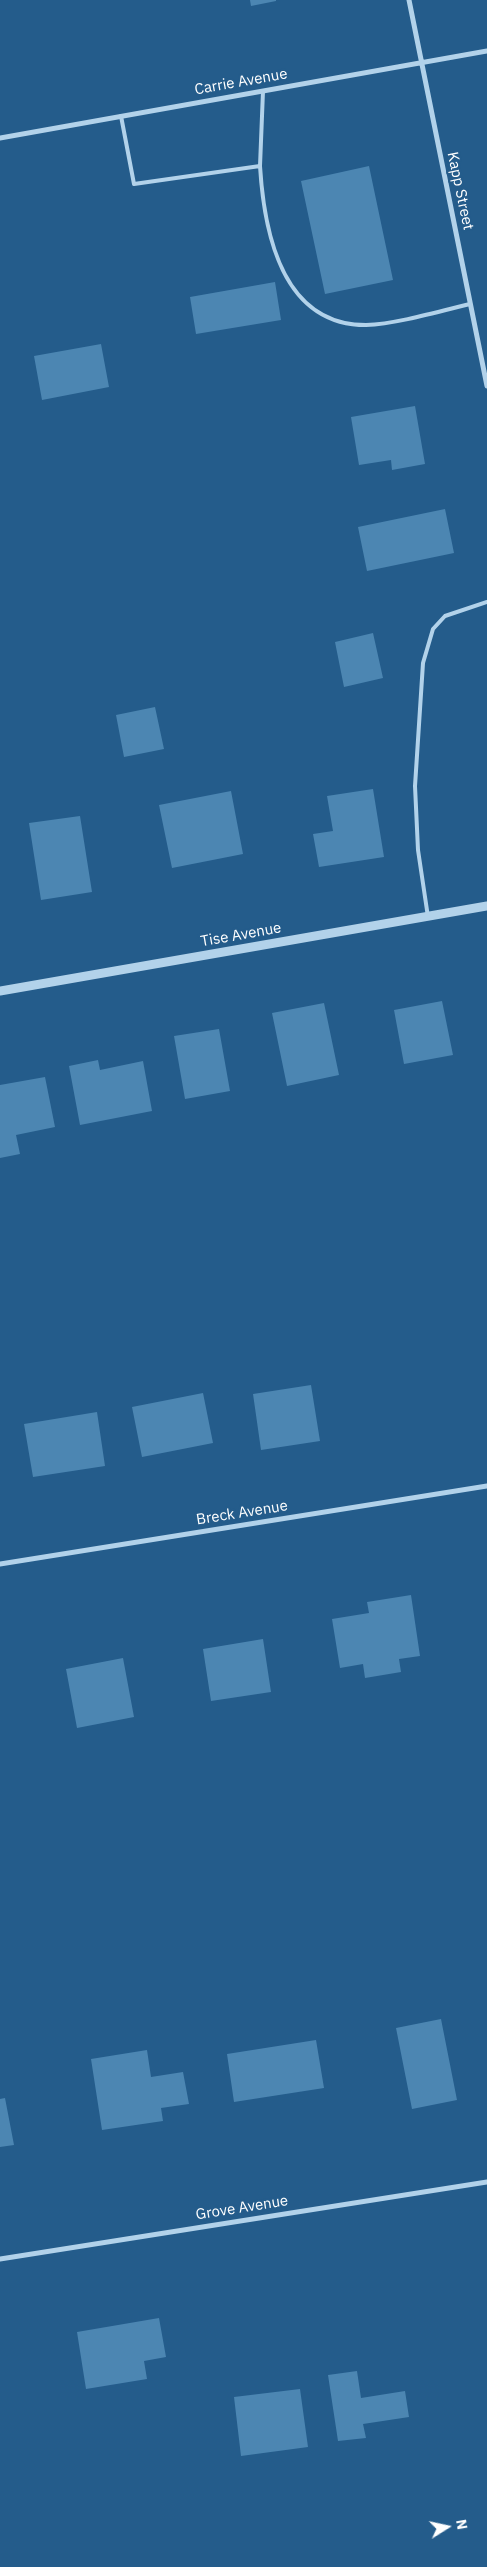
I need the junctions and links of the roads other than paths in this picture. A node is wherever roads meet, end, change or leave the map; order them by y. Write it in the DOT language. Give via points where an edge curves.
graph roads {
  1 [pos="409,0"];
  2 [pos="487,51"];
  3 [pos="421,62"];
  4 [pos="263,91"];
  5 [pos="120,116"];
  6 [pos="0,138"];
  7 [pos="260,166"];
  8 [pos="470,304"];
  9 [pos="487,386"];
  10 [pos="487,602"];
  11 [pos="487,906"];
  12 [pos="428,917"];
  13 [pos="0,991"];
  14 [pos="487,1486"];
  15 [pos="0,1564"];
  16 [pos="487,2182"];
  17 [pos="0,2259"];
  1 -- 3 [label="street, Kapp Street"];
  2 -- 3 [label="street, Carrie Avenue"];
  3 -- 4 [label="street, Carrie Avenue"];
  3 -- 8 [label="street, Kapp Street"];
  4 -- 5 [label="street, Carrie Avenue"];
  4 -- 7 [label="lane"];
  5 -- 6 [label="street, Carrie Avenue"];
  5 -- 7 [label="lane" via="134,184"];
  7 -- 8 [label="lane" via="268,226 280,264 309,307 333,320 366,325"];
  8 -- 9 [label="street, Kapp Street"];
  10 -- 12 [label="lane" via="444,616 433,629 423,664 415,786 418,850"];
  11 -- 12 [label="street, Tise Avenue"];
  12 -- 13 [label="street, Tise Avenue"];
  14 -- 15 [label="street, Breck Avenue"];
  16 -- 17 [label="street, Grove Avenue"];
}
